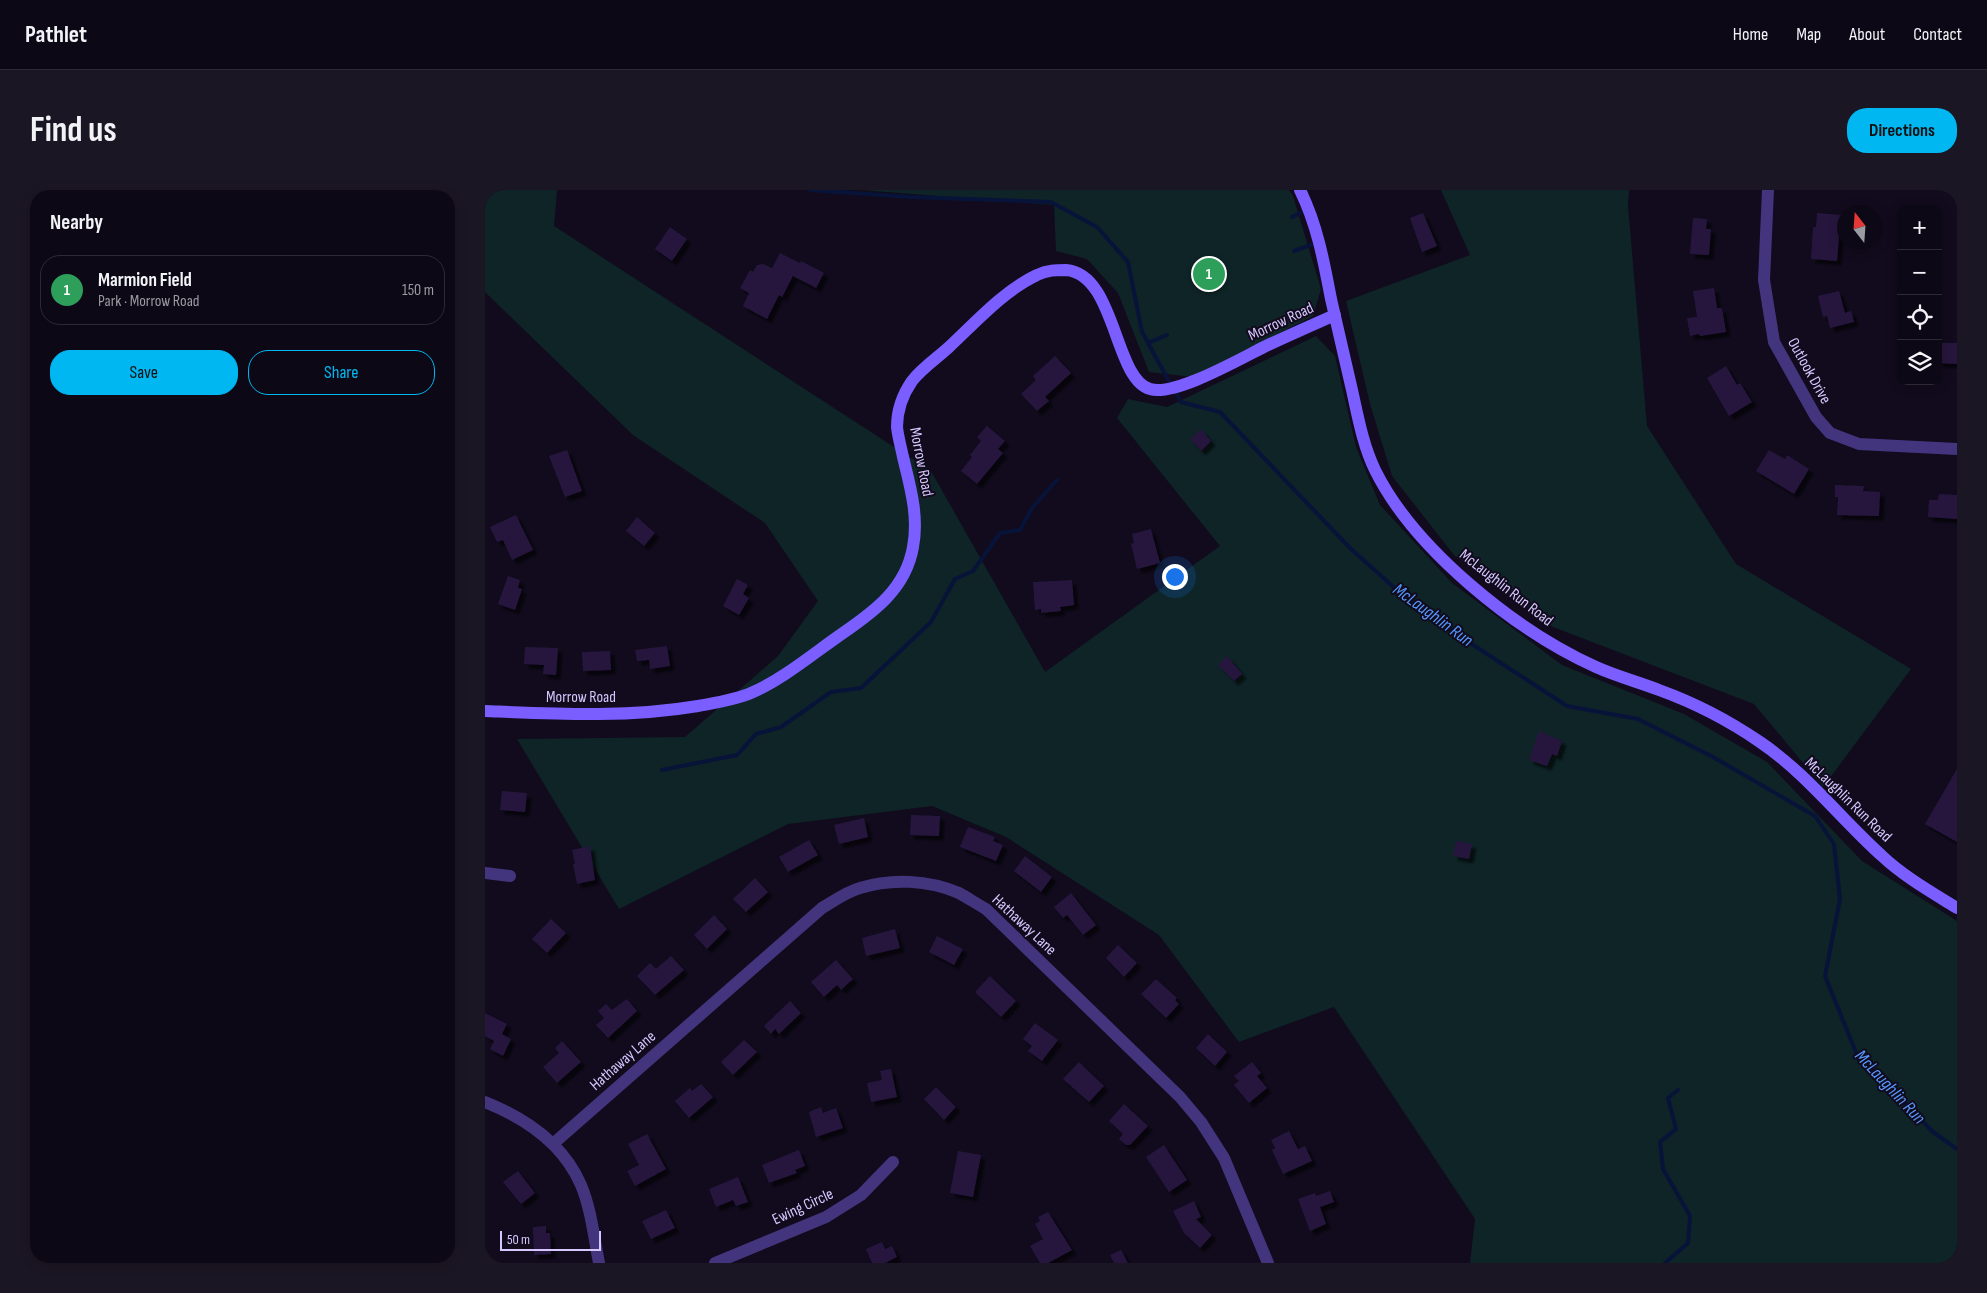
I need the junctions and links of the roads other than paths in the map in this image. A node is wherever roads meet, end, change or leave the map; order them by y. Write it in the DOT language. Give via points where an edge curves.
graph roads {
  1 [pos="1300,190"];
  2 [pos="1768,190"];
  3 [pos="1335,316"];
  4 [pos="1957,449"];
  5 [pos="485,711"];
  6 [pos="485,873"];
  7 [pos="510,876"];
  8 [pos="1957,908"];
  9 [pos="485,1102"];
  10 [pos="554,1143"];
  11 [pos="893,1162"];
  12 [pos="599,1263"];
  13 [pos="715,1263"];
  14 [pos="1268,1263"];
  1 -- 3 [label="street, McLaughlin Run Road" via="1319,243"];
  2 -- 4 [label="street, Outlook Drive" via="1765,280 1774,342 1816,417 1830,433 1859,444"];
  3 -- 5 [label="street, Morrow Road" via="1182,385 1150,390 1137,382 1129,368 1093,285 1073,271 1053,269 1038,274 1005,296 927,367 913,381 898,410 897,430 915,523 913,548 906,572 895,591 871,614 750,694 709,704 596,716"];
  3 -- 8 [label="street, McLaughlin Run Road" via="1361,429 1375,469 1408,521 1449,565 1509,616 1553,645 1598,668 1712,712 1764,744 1807,781 1883,858"];
  6 -- 7 [label="street"];
  9 -- 10 [label="street" via="515,1114"];
  10 -- 12 [label="street" via="581,1184"];
  10 -- 14 [label="street, Hathaway Lane" via="822,908 858,888 878,883 903,881 935,885 986,909 1179,1097 1201,1122 1225,1158"];
  11 -- 13 [label="street, Ewing Circle" via="861,1195 826,1217"];
}
